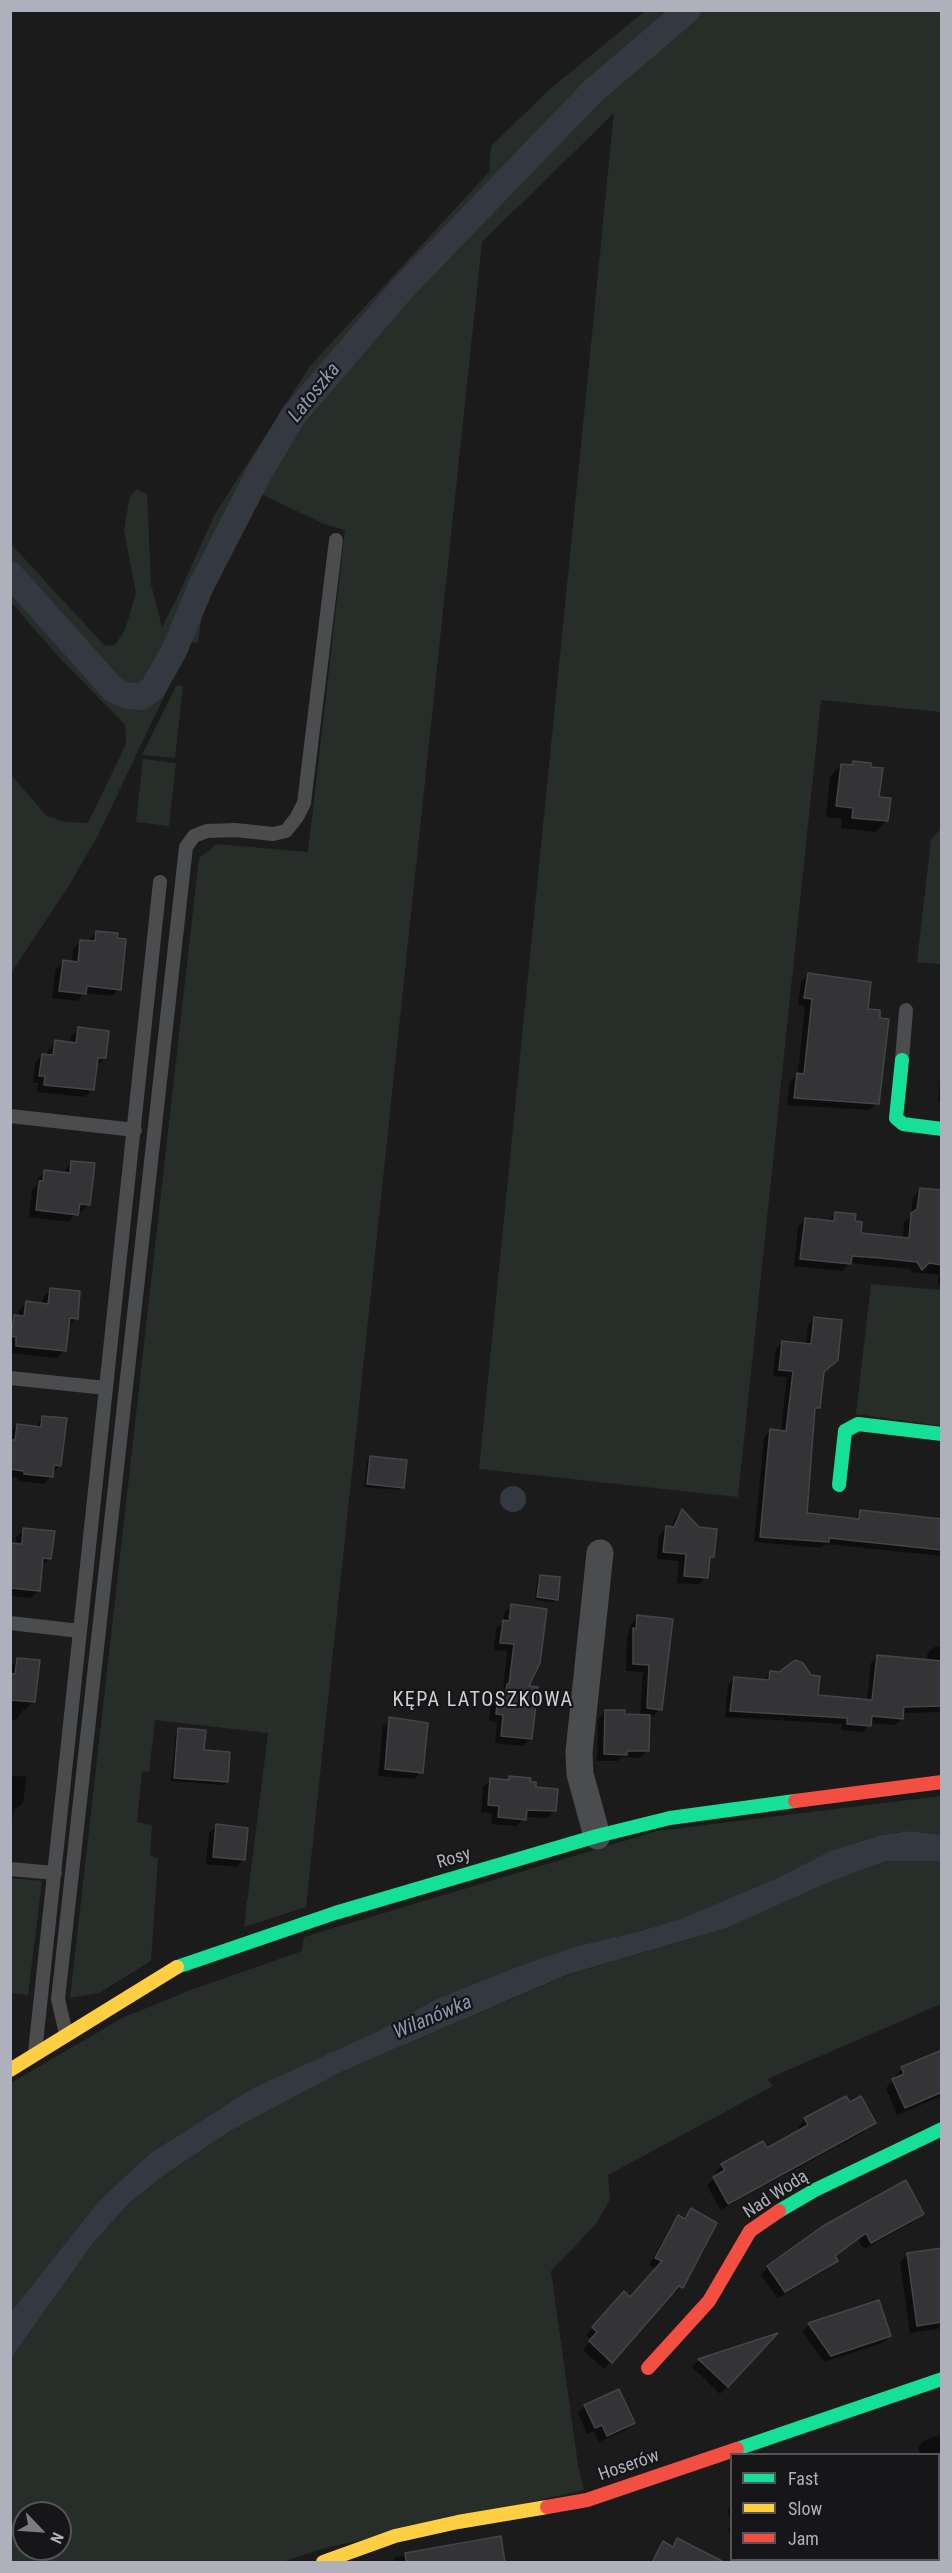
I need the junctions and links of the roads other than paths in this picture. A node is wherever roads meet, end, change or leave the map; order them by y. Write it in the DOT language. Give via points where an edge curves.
graph roads {
  1 [pos="336,540"];
  2 [pos="160,882"];
  3 [pos="906,1010"];
  4 [pos="902,1060"];
  5 [pos="10,1116"];
  6 [pos="942,1129"];
  7 [pos="135,1130"];
  8 [pos="10,1378"];
  9 [pos="106,1388"];
  10 [pos="942,1434"];
  11 [pos="839,1485"];
  12 [pos="600,1553"];
  13 [pos="10,1623"];
  14 [pos="80,1631"];
  15 [pos="942,1782"];
  16 [pos="597,1836"];
  17 [pos="10,1869"];
  18 [pos="55,1873"];
  19 [pos="66,2035"];
  20 [pos="34,2055"];
  21 [pos="10,2070"];
  22 [pos="942,2129"];
  23 [pos="648,2368"];
  24 [pos="942,2379"];
  25 [pos="323,2562"];
  1 -- 19 [label="lane" via="304,803 286,831 207,831 194,836 186,847 58,1999"];
  2 -- 7 [label="lane"];
  3 -- 4 [label="lane"];
  4 -- 6 [label="street" via="896,1118 903,1124"];
  5 -- 7 [label="lane"];
  7 -- 9 [label="lane"];
  8 -- 9 [label="lane"];
  9 -- 14 [label="lane"];
  10 -- 11 [label="street" via="858,1424 845,1431"];
  12 -- 16 [label="street" via="579,1752 580,1774"];
  13 -- 14 [label="lane"];
  14 -- 18 [label="lane"];
  15 -- 16 [label="street, Rosy" via="670,1818"];
  16 -- 19 [label="street, Rosy" via="335,1913 170,1969"];
  17 -- 18 [label="lane"];
  18 -- 20 [label="lane"];
  19 -- 20 [label="street, Rosy"];
  20 -- 21 [label="street, Rosy"];
  22 -- 23 [label="street, Nad Wodą" via="815,2190 758,2224 740,2245 709,2301"];
  24 -- 25 [label="street, Hoserów" via="587,2500 395,2536"];
}
